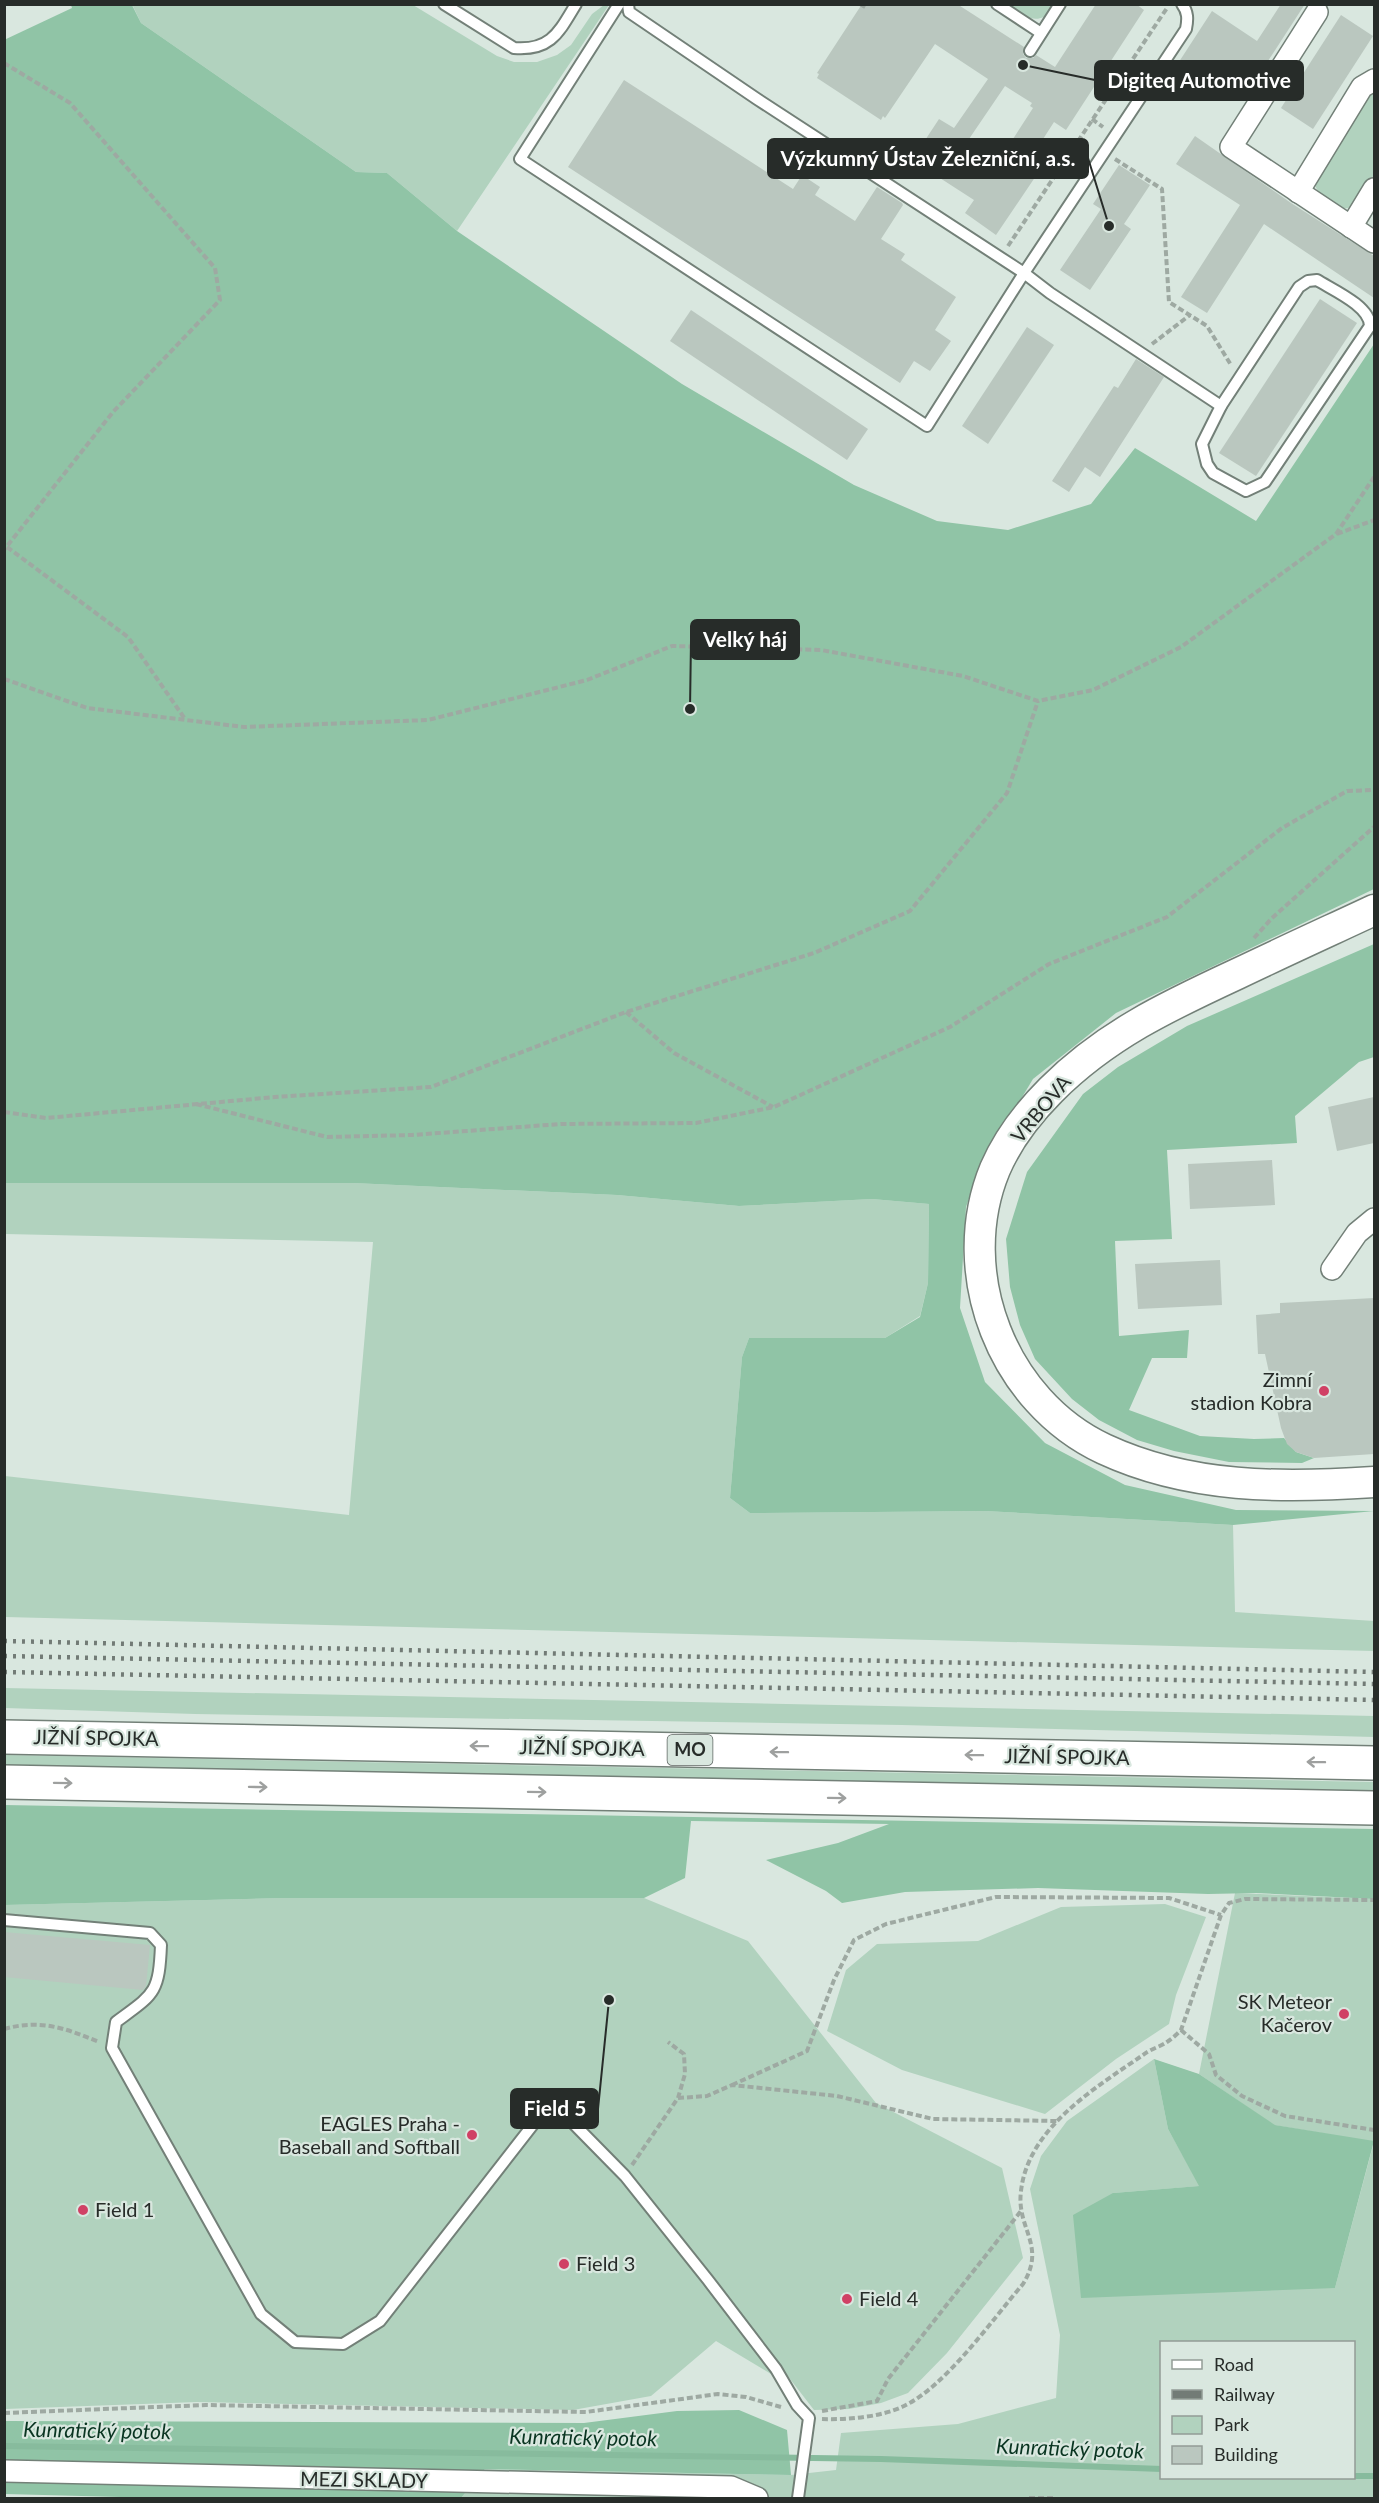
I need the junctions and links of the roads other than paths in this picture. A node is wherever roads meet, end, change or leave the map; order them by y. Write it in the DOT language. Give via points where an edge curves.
graph roads {
  1 [pos="444,4"];
  2 [pos="576,4"];
  3 [pos="619,4"];
  4 [pos="628,4"];
  5 [pos="997,4"];
  6 [pos="1060,4"];
  7 [pos="1182,4"];
  8 [pos="1317,12"];
  9 [pos="1041,33"];
  10 [pos="1030,51"];
  11 [pos="1374,80"];
  12 [pos="1374,189"];
  13 [pos="1298,192"];
  14 [pos="1351,227"];
  15 [pos="1374,242"];
  16 [pos="1024,273"];
  17 [pos="1221,406"];
  18 [pos="1374,910"];
  19 [pos="1374,1219"];
  20 [pos="1332,1269"];
  21 [pos="1374,1482"];
  22 [pos="4,1737"];
  23 [pos="1374,1763"];
  24 [pos="4,1782"];
  25 [pos="1374,1808"];
  26 [pos="4,1920"];
  27 [pos="4,2472"];
  28 [pos="757,2499"];
  29 [pos="798,2499"];
  1 -- 2 [label="lane" via="514,48 524,49 552,40"];
  3 -- 16 [label="lane" via="520,159 927,426"];
  4 -- 16 [label="lane" via="629,12 747,93"];
  5 -- 9 [label="lane"];
  6 -- 9 [label="lane"];
  7 -- 16 [label="lane" via="1187,10 1186,28"];
  8 -- 13 [label="street" via="1231,147"];
  9 -- 10 [label="lane"];
  11 -- 13 [label="street" via="1362,87"];
  12 -- 14 [label="street"];
  13 -- 14 [label="street"];
  14 -- 15 [label="street"];
  16 -- 17 [label="lane"];
  17 -- 17 [label="lane" via="1308,280 1317,280 1370,317 1370,326 1265,482 1246,491 1213,474 1207,464 1202,444"];
  18 -- 21 [label="main road, VRBOVA" via="1161,1009 1082,1062 1020,1126 995,1170 983,1214 980,1256 982,1288 992,1322 1027,1388 1064,1424 1102,1448 1150,1467 1203,1479 1260,1486"];
  19 -- 20 [label="street" via="1357,1233"];
  23 -- 22 [label="highway, JIŽNÍ SPOJKA / MO, one-way"];
  24 -- 25 [label="highway, one-way"];
  26 -- 29 [label="lane" via="150,1933 161,1945 160,1974 150,1997 116,2022 112,2048 261,2314 295,2342 343,2344 380,2321 535,2122 570,2120 625,2176 776,2369 809,2418"];
  27 -- 28 [label="street, MEZI SKLADY" via="731,2487"];
}
